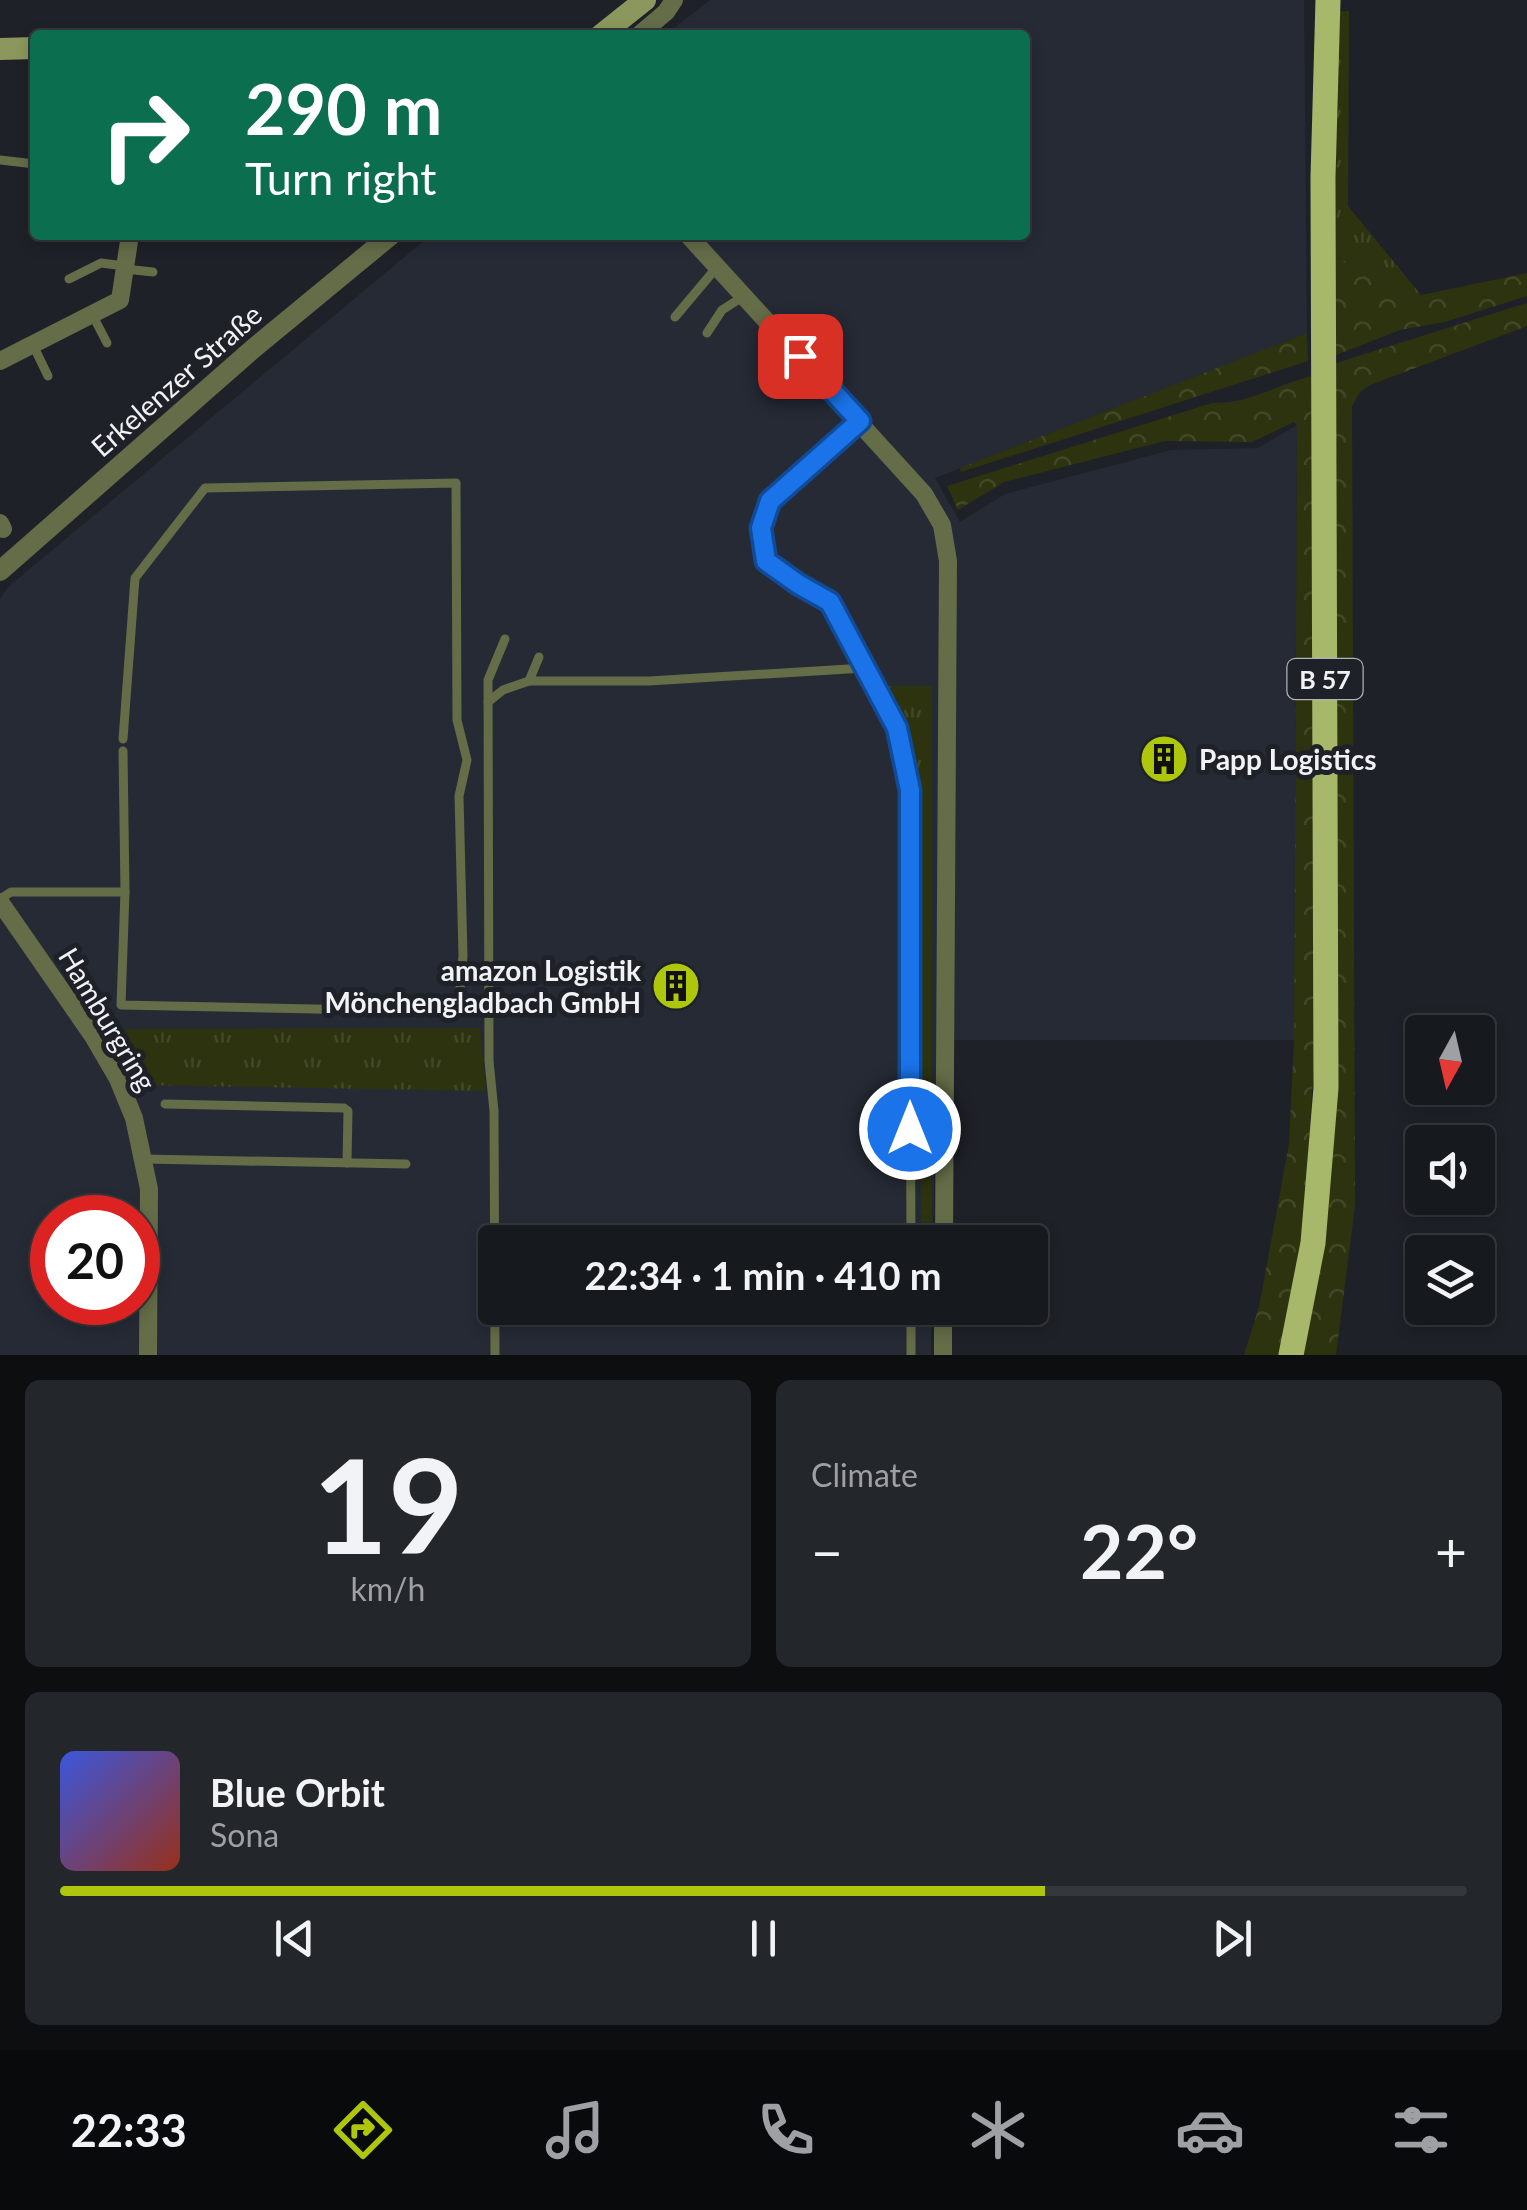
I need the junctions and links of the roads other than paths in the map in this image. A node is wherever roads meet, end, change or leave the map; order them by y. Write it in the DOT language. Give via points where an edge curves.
graph roads {
  1 [pos="645,0"];
  2 [pos="665,0"];
  3 [pos="674,0"];
  4 [pos="1328,0"];
  5 [pos="607,30"];
  6 [pos="631,30"];
  7 [pos="645,30"];
  8 [pos="30,48"];
  9 [pos="0,49"];
  10 [pos="0,160"];
  11 [pos="30,163"];
  12 [pos="129,240"];
  13 [pos="385,240"];
  14 [pos="693,240"];
  15 [pos="717,266"];
  16 [pos="125,267"];
  17 [pos="153,272"];
  18 [pos="69,279"];
  19 [pos="744,296"];
  20 [pos="92,314"];
  21 [pos="674,316"];
  22 [pos="707,333"];
  23 [pos="107,343"];
  24 [pos="34,346"];
  25 [pos="0,361"];
  26 [pos="48,376"];
  27 [pos="860,421"];
  28 [pos="0,572"];
  29 [pos="505,639"];
  30 [pos="539,657"];
  31 [pos="865,668"];
  32 [pos="528,681"];
  33 [pos="488,702"];
  34 [pos="125,892"];
  35 [pos="0,900"];
  36 [pos="165,1104"];
  37 [pos="144,1160"];
  38 [pos="347,1163"];
  39 [pos="406,1164"];
  40 [pos="910,1225"];
  41 [pos="944,1225"];
  42 [pos="911,1325"];
  43 [pos="944,1325"];
  44 [pos="148,1355"];
  45 [pos="495,1355"];
  46 [pos="911,1355"];
  47 [pos="943,1355"];
  48 [pos="1291,1355"];
  1 -- 5 [label="main road"];
  2 -- 6 [label="main road"];
  3 -- 7 [label="street"];
  4 -- 48 [label="main road, B 57" via="1326,1088 1313,1243"];
  8 -- 9 [label="main road"];
  10 -- 11 [label="lane"];
  12 -- 16 [label="street"];
  13 -- 28 [label="street, Erkelenzer Straße"];
  14 -- 15 [label="street"];
  15 -- 19 [label="street"];
  15 -- 21 [label="lane"];
  16 -- 17 [label="lane"];
  16 -- 18 [label="lane" via="102,263"];
  16 -- 20 [label="street" via="120,300"];
  19 -- 22 [label="lane" via="722,310"];
  19 -- 27 [label="street"];
  20 -- 23 [label="lane"];
  20 -- 24 [label="street"];
  24 -- 25 [label="street"];
  24 -- 26 [label="lane"];
  27 -- 31 [label="lane" via="770,501 761,528 766,561 830,602"];
  27 -- 41 [label="street" via="932,505 948,561"];
  29 -- 33 [label="lane" via="488,680"];
  30 -- 32 [label="lane"];
  31 -- 32 [label="lane"];
  31 -- 40 [label="lane" via="897,728 910,790"];
  32 -- 33 [label="lane"];
  33 -- 45 [label="lane"];
  34 -- 34 [label="lane" via="122,1006 458,1012 459,796 467,760 456,720 456,483 205,488 135,578 124,745"];
  34 -- 35 [label="lane" via="12,892"];
  35 -- 37 [label="street, Hamburgring" via="118,1078"];
  36 -- 38 [label="lane" via="344,1108"];
  37 -- 38 [label="lane"];
  37 -- 44 [label="street, Hamburgring"];
  38 -- 39 [label="lane"];
  42 -- 46 [label="lane"];
  43 -- 47 [label="street"];
}
